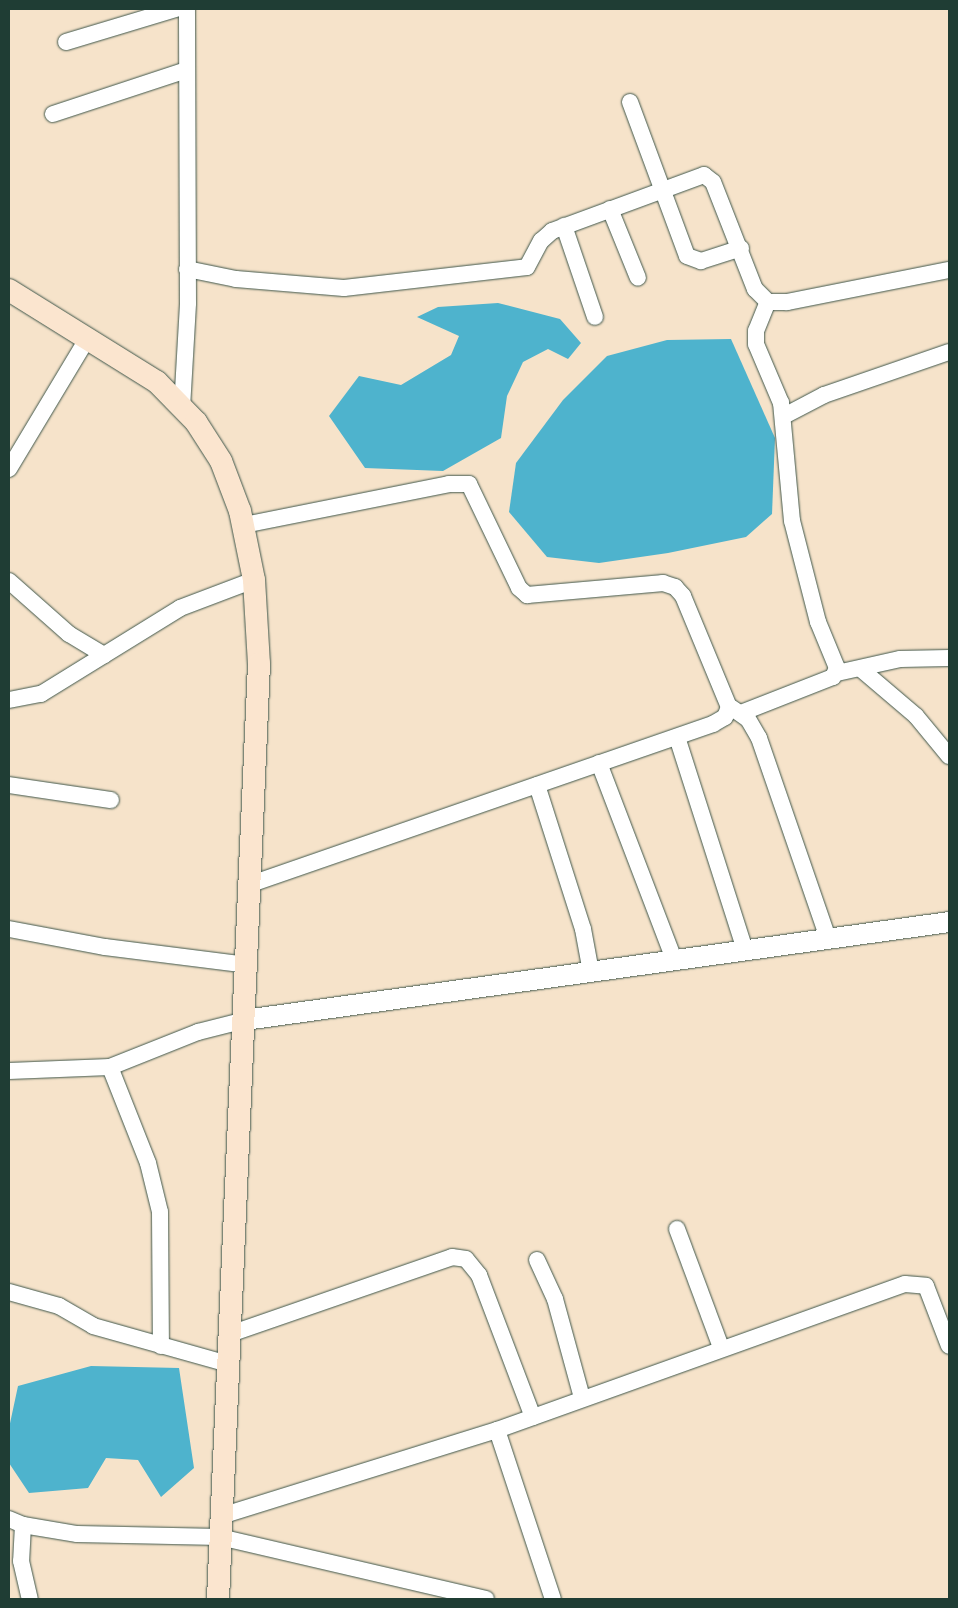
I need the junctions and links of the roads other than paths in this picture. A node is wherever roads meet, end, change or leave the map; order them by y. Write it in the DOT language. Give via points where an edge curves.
graph roads {
  1 [pos="176,9"];
  2 [pos="186,9"];
  3 [pos="66,42"];
  4 [pos="187,70"];
  5 [pos="630,102"];
  6 [pos="53,114"];
  7 [pos="661,189"];
  8 [pos="610,209"];
  9 [pos="564,226"];
  10 [pos="741,248"];
  11 [pos="187,269"];
  12 [pos="949,270"];
  13 [pos="638,278"];
  14 [pos="9,290"];
  15 [pos="768,302"];
  16 [pos="595,317"];
  17 [pos="87,339"];
  18 [pos="949,352"];
  19 [pos="182,408"];
  20 [pos="784,416"];
  21 [pos="9,469"];
  22 [pos="244,525"];
  23 [pos="254,580"];
  24 [pos="9,581"];
  25 [pos="104,655"];
  26 [pos="949,658"];
  27 [pos="862,670"];
  28 [pos="836,673"];
  29 [pos="9,700"];
  30 [pos="735,710"];
  31 [pos="677,736"];
  32 [pos="949,756"];
  33 [pos="599,763"];
  34 [pos="537,784"];
  35 [pos="9,785"];
  36 [pos="110,800"];
  37 [pos="250,884"];
  38 [pos="949,922"];
  39 [pos="9,929"];
  40 [pos="828,938"];
  41 [pos="745,950"];
  42 [pos="674,959"];
  43 [pos="247,965"];
  44 [pos="591,972"];
  45 [pos="245,1020"];
  46 [pos="110,1067"];
  47 [pos="9,1071"];
  48 [pos="677,1229"];
  49 [pos="537,1260"];
  50 [pos="9,1292"];
  51 [pos="230,1334"];
  52 [pos="161,1346"];
  53 [pos="949,1346"];
  54 [pos="721,1347"];
  55 [pos="228,1364"];
  56 [pos="582,1398"];
  57 [pos="533,1417"];
  58 [pos="497,1430"];
  59 [pos="16,1522"];
  60 [pos="220,1527"];
  61 [pos="30,1599"];
  62 [pos="218,1599"];
  63 [pos="486,1599"];
  64 [pos="553,1599"];
  1 -- 3 [label="street"];
  2 -- 4 [label="street"];
  4 -- 6 [label="street"];
  4 -- 11 [label="street"];
  5 -- 7 [label="street"];
  7 -- 8 [label="street"];
  7 -- 10 [label="street" via="692,260"];
  7 -- 10 [label="street" via="698,176 710,178"];
  8 -- 9 [label="street"];
  8 -- 13 [label="street"];
  9 -- 11 [label="street" via="546,236 527,267 344,288 236,279"];
  9 -- 16 [label="street"];
  10 -- 15 [label="street" via="755,289"];
  11 -- 19 [label="street"];
  12 -- 15 [label="street" via="787,302"];
  14 -- 17 [label="main road"];
  15 -- 20 [label="street" via="756,331 756,344"];
  17 -- 19 [label="main road" via="157,382"];
  17 -- 21 [label="street"];
  18 -- 20 [label="street" via="824,395"];
  19 -- 22 [label="main road" via="221,461"];
  20 -- 28 [label="street" via="792,521 818,622"];
  22 -- 23 [label="main road"];
  22 -- 30 [label="street" via="448,484 469,484 519,588 527,595 663,583 675,587 683,596"];
  23 -- 25 [label="street" via="180,608"];
  23 -- 37 [label="main road" via="259,664"];
  24 -- 25 [label="street" via="69,634"];
  25 -- 29 [label="street" via="41,694"];
  26 -- 27 [label="street" via="900,660"];
  27 -- 28 [label="street"];
  27 -- 32 [label="street" via="916,716"];
  28 -- 30 [label="street"];
  30 -- 31 [label="street"];
  30 -- 40 [label="street" via="759,738"];
  31 -- 33 [label="street"];
  31 -- 41 [label="street"];
  33 -- 34 [label="street"];
  33 -- 42 [label="street"];
  34 -- 37 [label="street" via="321,863"];
  34 -- 44 [label="street" via="582,929"];
  35 -- 36 [label="street"];
  37 -- 43 [label="main road"];
  38 -- 40 [label="street"];
  39 -- 43 [label="street" via="104,947"];
  40 -- 41 [label="street"];
  41 -- 42 [label="street"];
  42 -- 44 [label="street"];
  43 -- 45 [label="main road"];
  44 -- 45 [label="street"];
  45 -- 46 [label="street" via="190,1035"];
  45 -- 51 [label="main road"];
  46 -- 47 [label="street"];
  46 -- 52 [label="street" via="148,1163 160,1212"];
  48 -- 54 [label="street"];
  49 -- 56 [label="street" via="555,1300"];
  50 -- 52 [label="street" via="59,1306 93,1326"];
  51 -- 55 [label="main road"];
  51 -- 57 [label="street" via="452,1257 466,1259 479,1275"];
  52 -- 55 [label="street"];
  53 -- 54 [label="street" via="929,1291 921,1283 905,1284"];
  54 -- 56 [label="street"];
  55 -- 60 [label="main road"];
  56 -- 57 [label="street"];
  57 -- 58 [label="street"];
  58 -- 60 [label="street"];
  58 -- 64 [label="street"];
  59 -- 60 [label="street" via="77,1534"];
  59 -- 61 [label="street"];
  60 -- 62 [label="main road"];
  60 -- 63 [label="street"];
}
